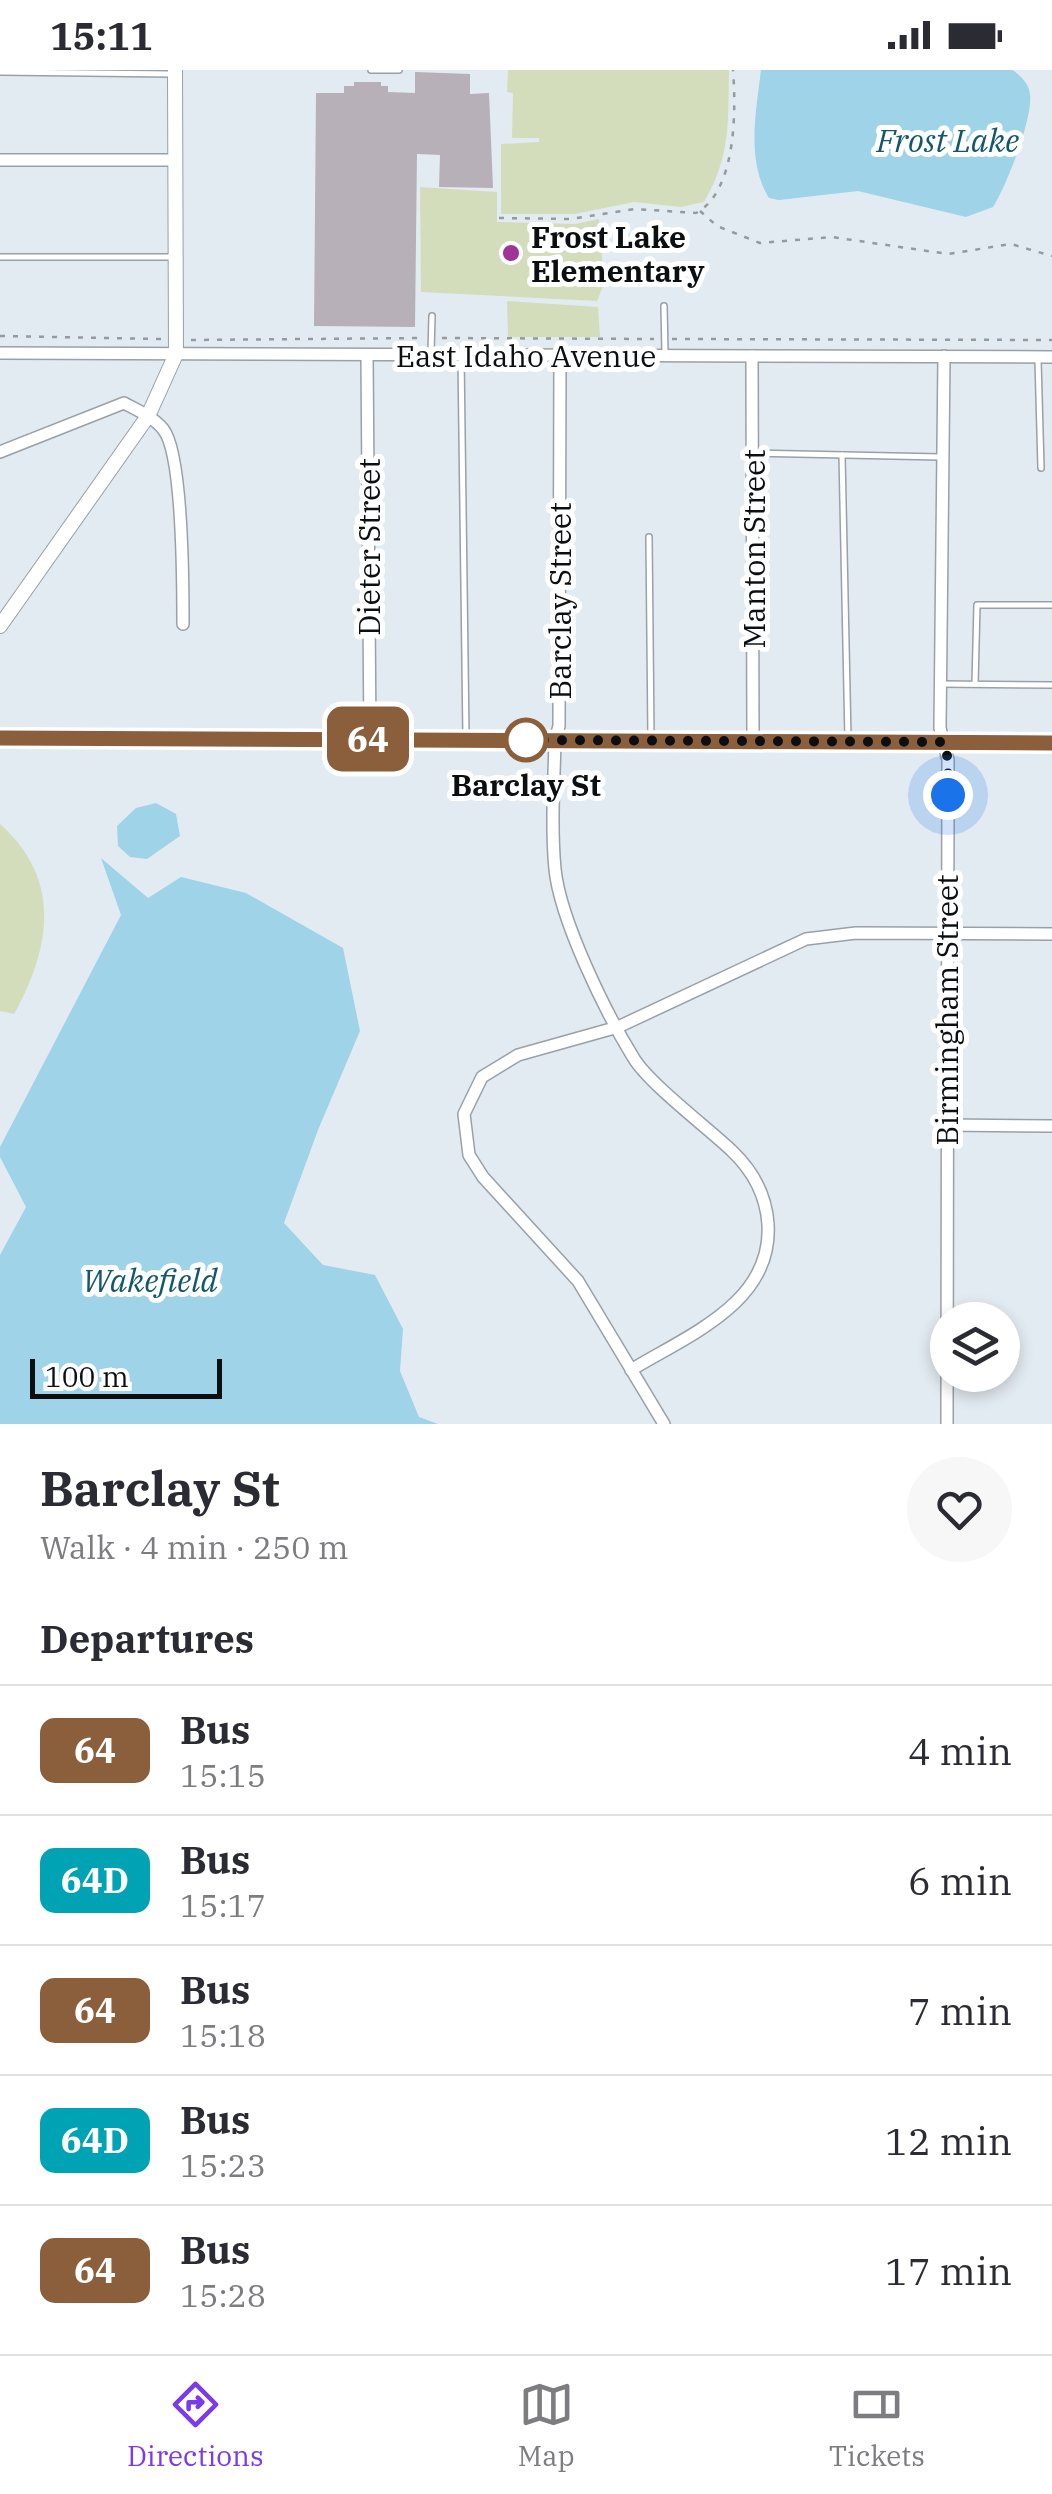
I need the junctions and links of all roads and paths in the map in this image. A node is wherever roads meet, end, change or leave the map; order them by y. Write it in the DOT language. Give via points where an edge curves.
graph roads {
  1 [pos="371,70"];
  2 [pos="399,70"];
  3 [pos="733,70"];
  4 [pos="0,72"];
  5 [pos="176,72"];
  6 [pos="0,160"];
  7 [pos="176,160"];
  8 [pos="700,211"];
  9 [pos="499,218"];
  10 [pos="1052,256"];
  11 [pos="176,257"];
  12 [pos="0,258"];
  13 [pos="664,306"];
  14 [pos="432,316"];
  15 [pos="0,336"];
  16 [pos="161,338"];
  17 [pos="431,338"];
  18 [pos="664,339"];
  19 [pos="191,340"];
  20 [pos="1052,340"];
  21 [pos="0,353"];
  22 [pos="176,354"];
  23 [pos="366,355"];
  24 [pos="430,355"];
  25 [pos="461,355"];
  26 [pos="560,355"];
  27 [pos="665,356"];
  28 [pos="752,356"];
  29 [pos="944,356"];
  30 [pos="1045,357"];
  31 [pos="148,416"];
  32 [pos="0,452"];
  33 [pos="753,453"];
  34 [pos="842,455"];
  35 [pos="943,456"];
  36 [pos="1041,468"];
  37 [pos="649,538"];
  38 [pos="1052,605"];
  39 [pos="183,624"];
  40 [pos="0,626"];
  41 [pos="941,684"];
  42 [pos="974,684"];
  43 [pos="1052,686"];
  44 [pos="0,738"];
  45 [pos="370,739"];
  46 [pos="466,739"];
  47 [pos="554,740"];
  48 [pos="651,740"];
  49 [pos="753,741"];
  50 [pos="848,742"];
  51 [pos="944,742"];
  52 [pos="1052,743"];
  53 [pos="946,933"];
  54 [pos="1052,934"];
  55 [pos="618,1027"];
  56 [pos="946,1125"];
  57 [pos="1052,1126"];
  58 [pos="632,1370"];
  59 [pos="664,1424"];
  60 [pos="947,1424"];
  1 -- 2 [label="lane"];
  3 -- 8 [label="path" via="731,161"];
  4 -- 5 [label="lane"];
  5 -- 7 [label="street"];
  6 -- 7 [label="street"];
  7 -- 11 [label="street"];
  8 -- 9 [label="path" via="635,208 570,219"];
  8 -- 10 [label="path" via="717,226 760,243 832,238 948,254 1011,244"];
  11 -- 12 [label="lane"];
  11 -- 22 [label="street"];
  13 -- 18 [label="lane"];
  14 -- 17 [label="lane"];
  15 -- 16 [label="path"];
  17 -- 18 [label="path"];
  17 -- 19 [label="path"];
  17 -- 24 [label="lane"];
  18 -- 20 [label="path"];
  18 -- 27 [label="lane"];
  21 -- 22 [label="street, East Idaho Avenue"];
  22 -- 23 [label="street, East Idaho Avenue"];
  22 -- 31 [label="street"];
  23 -- 24 [label="street, East Idaho Avenue"];
  23 -- 45 [label="street, Dieter Street"];
  24 -- 25 [label="street, East Idaho Avenue"];
  25 -- 26 [label="street, East Idaho Avenue"];
  25 -- 46 [label="lane"];
  26 -- 27 [label="street, East Idaho Avenue"];
  26 -- 47 [label="street, Barclay Street"];
  27 -- 28 [label="street, East Idaho Avenue"];
  28 -- 29 [label="street, East Idaho Avenue"];
  28 -- 33 [label="street, Manton Street"];
  29 -- 30 [label="street, East Idaho Avenue"];
  29 -- 35 [label="street, Birmingham Street"];
  30 -- 36 [label="lane"];
  31 -- 32 [label="street" via="124,403"];
  31 -- 39 [label="street" via="166,432 173,457"];
  31 -- 40 [label="street"];
  33 -- 34 [label="lane"];
  33 -- 49 [label="street, Manton Street"];
  34 -- 35 [label="lane"];
  34 -- 50 [label="lane"];
  35 -- 41 [label="street, Birmingham Street"];
  37 -- 48 [label="lane"];
  38 -- 42 [label="lane" via="977,605"];
  41 -- 42 [label="lane"];
  41 -- 51 [label="street, Birmingham Street"];
  42 -- 43 [label="lane"];
  44 -- 45 [label="street"];
  45 -- 46 [label="street"];
  46 -- 47 [label="street"];
  47 -- 48 [label="street"];
  47 -- 55 [label="street, Barclay Street" via="559,894"];
  48 -- 49 [label="street"];
  49 -- 50 [label="street"];
  50 -- 51 [label="street"];
  51 -- 52 [label="street"];
  51 -- 53 [label="street, Birmingham Street"];
  53 -- 54 [label="street"];
  53 -- 55 [label="street" via="806,939"];
  53 -- 56 [label="street, Birmingham Street"];
  55 -- 58 [label="street, Barclay Street" via="634,1061 745,1164 761,1192 768,1228 764,1260 737,1303"];
  55 -- 58 [label="street" via="492,1067 468,1101 463,1128 475,1168 578,1281"];
  56 -- 57 [label="street"];
  56 -- 60 [label="street, Birmingham Street"];
  58 -- 59 [label="street"];
}
